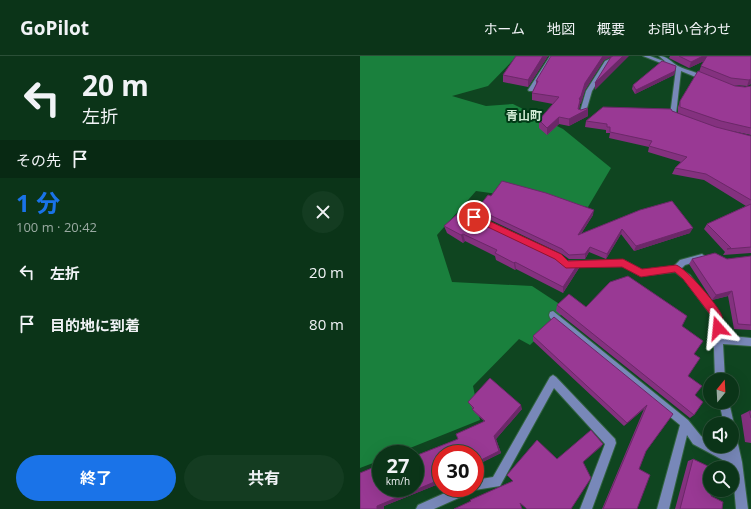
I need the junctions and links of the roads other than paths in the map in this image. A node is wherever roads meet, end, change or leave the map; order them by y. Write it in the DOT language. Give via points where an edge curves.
graph roads {
  1 [pos="552,56"];
  2 [pos="620,56"];
  3 [pos="645,56"];
  4 [pos="661,56"];
  5 [pos="679,69"];
  6 [pos="711,82"];
  7 [pos="531,90"];
  8 [pos="582,115"];
  9 [pos="683,119"];
  10 [pos="713,254"];
  11 [pos="562,260"];
  12 [pos="676,269"];
  13 [pos="553,315"];
  14 [pos="718,339"];
  15 [pos="751,342"];
  16 [pos="720,373"];
  17 [pos="684,423"];
  18 [pos="735,461"];
  19 [pos="739,481"];
  20 [pos="484,484"];
  21 [pos="448,497"];
  22 [pos="422,509"];
  23 [pos="586,509"];
  24 [pos="663,509"];
  25 [pos="742,509"];
  1 -- 7 [label="street"];
  2 -- 8 [label="street" via="607,62 589,91"];
  3 -- 5 [label="street"];
  4 -- 5 [label="street"];
  5 -- 6 [label="street"];
  5 -- 9 [label="street" via="673,115"];
  10 -- 12 [label="street" via="683,262"];
  11 -- 12 [label="street" via="566,264 623,263 641,273"];
  12 -- 14 [label="street" via="687,277 717,316"];
  13 -- 17 [label="street"];
  14 -- 15 [label="street"];
  14 -- 16 [label="street"];
  17 -- 18 [label="street" via="697,440"];
  17 -- 24 [label="street"];
  19 -- 25 [label="street"];
  20 -- 23 [label="street" via="496,482 553,380 611,443"];
  21 -- 22 [label="street"];
}
